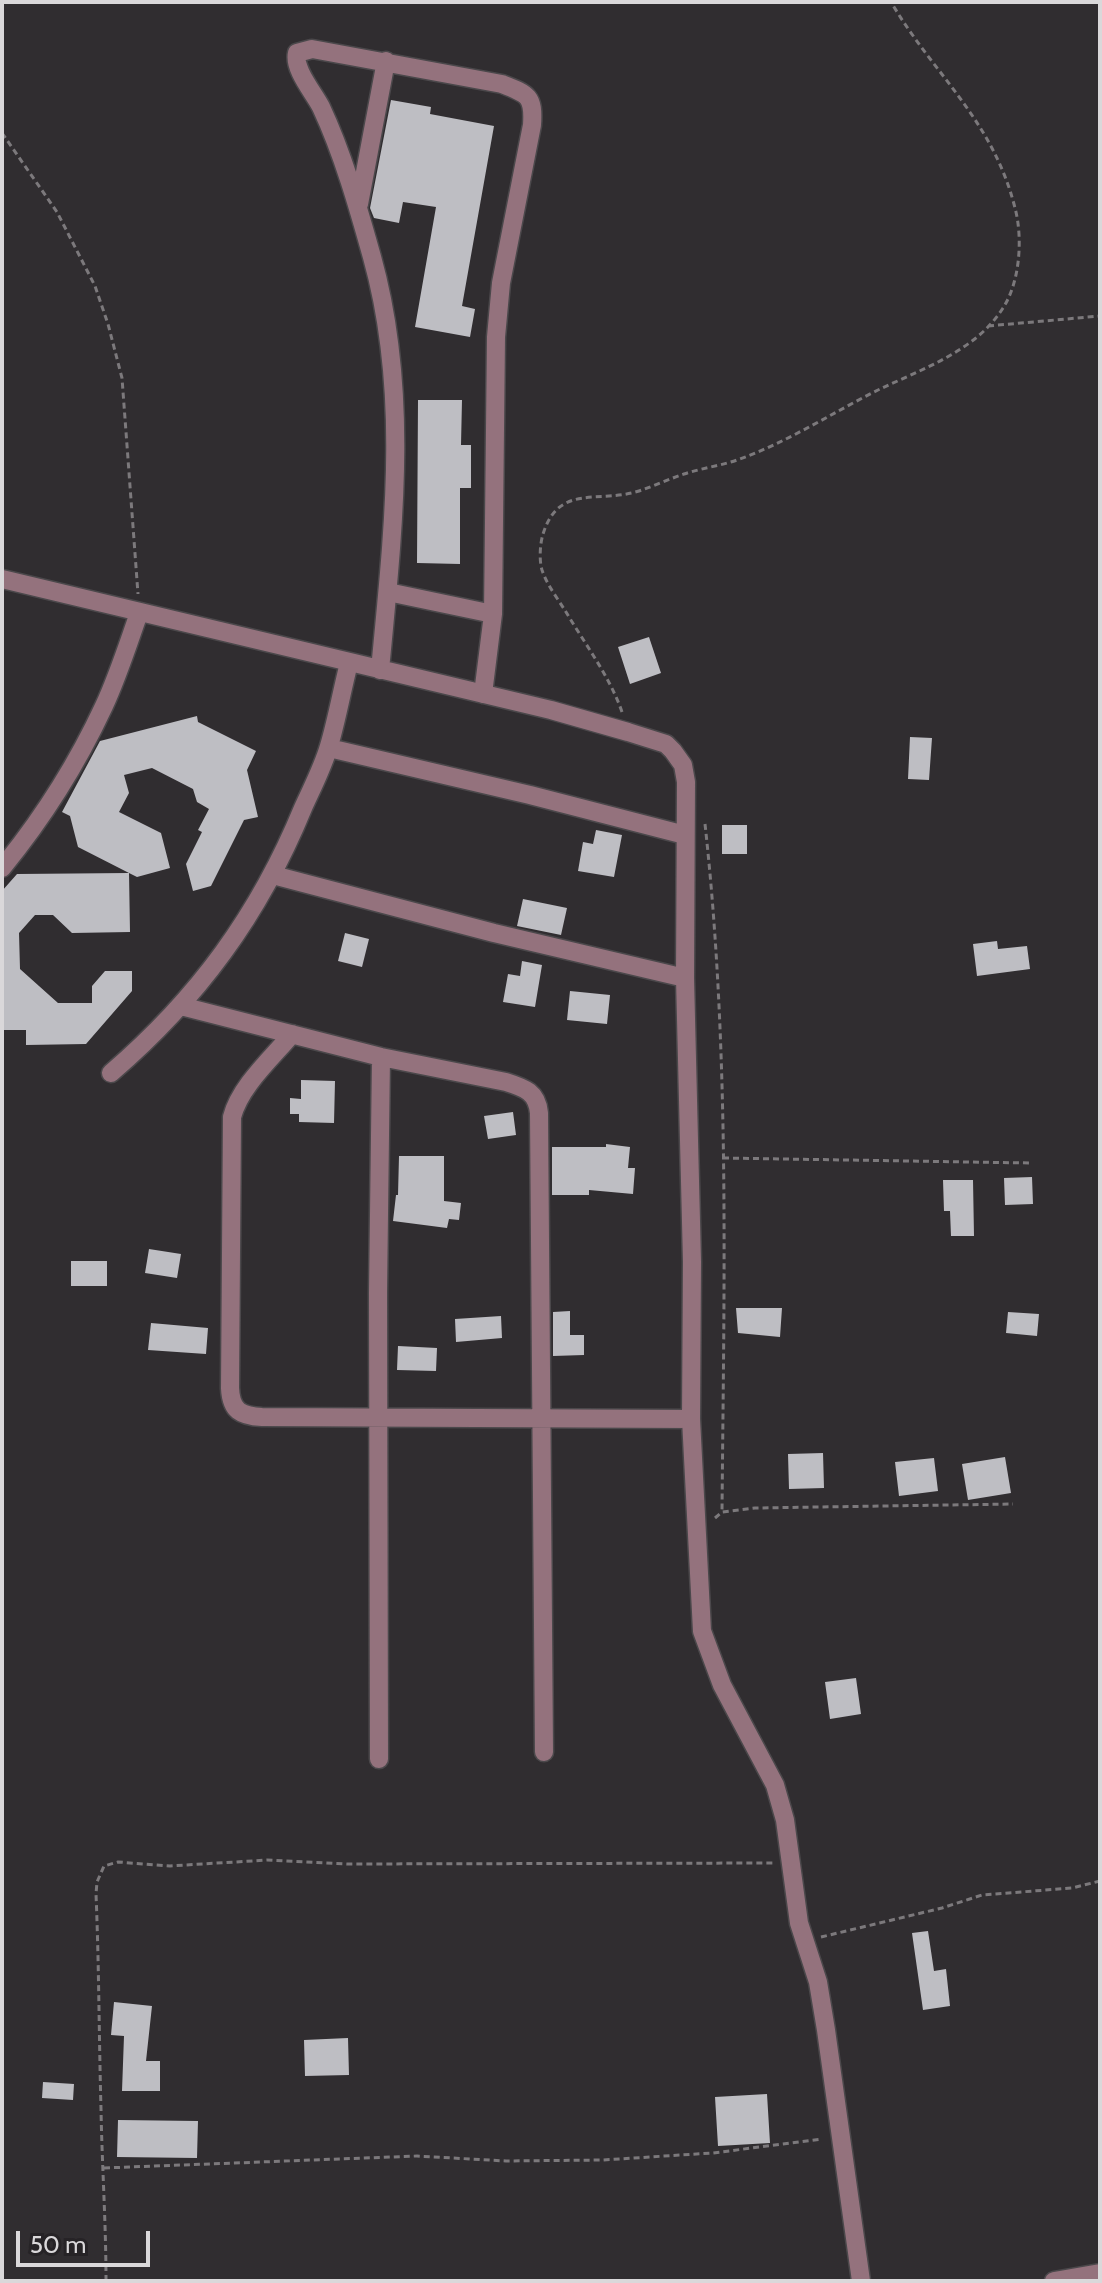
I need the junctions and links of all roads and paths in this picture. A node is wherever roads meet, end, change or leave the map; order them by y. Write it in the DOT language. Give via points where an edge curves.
graph roads {
  1 [pos="891,2"];
  2 [pos="386,61"];
  3 [pos="2,133"];
  4 [pos="358,211"];
  5 [pos="1100,316"];
  6 [pos="988,326"];
  7 [pos="2,579"];
  8 [pos="388,592"];
  9 [pos="139,613"];
  10 [pos="493,614"];
  11 [pos="349,663"];
  12 [pos="380,670"];
  13 [pos="483,694"];
  14 [pos="628,732"];
  15 [pos="329,748"];
  16 [pos="704,814"];
  17 [pos="685,835"];
  18 [pos="2,868"];
  19 [pos="273,875"];
  20 [pos="685,978"];
  21 [pos="181,1006"];
  22 [pos="292,1034"];
  23 [pos="381,1057"];
  24 [pos="111,1073"];
  25 [pos="723,1158"];
  26 [pos="1031,1163"];
  27 [pos="380,1418"];
  28 [pos="691,1419"];
  29 [pos="542,1420"];
  30 [pos="1013,1504"];
  31 [pos="722,1512"];
  32 [pos="696,1533"];
  33 [pos="544,1752"];
  34 [pos="379,1759"];
  35 [pos="790,1861"];
  36 [pos="1100,1881"];
  37 [pos="806,1940"];
  38 [pos="841,2137"];
  39 [pos="104,2168"];
  40 [pos="1100,2273"];
  41 [pos="106,2281"];
  42 [pos="861,2281"];
  43 [pos="1054,2281"];
  1 -- 6 [label="path" via="976,118 1016,208 1019,249 1014,280 1004,307"];
  2 -- 4 [label="street"];
  2 -- 4 [label="street" via="312,49 301,50 295,58 327,120"];
  2 -- 10 [label="street" via="502,84 526,94 532,103 496,337"];
  3 -- 9 [label="path" via="57,212 108,324 122,378"];
  4 -- 8 [label="street" via="383,309 397,443"];
  5 -- 6 [label="path"];
  6 -- 14 [label="path" via="944,360 738,459 615,497 565,501 543,534 541,569 615,693"];
  7 -- 9 [label="street"];
  8 -- 10 [label="street"];
  8 -- 12 [label="street"];
  9 -- 11 [label="street"];
  9 -- 18 [label="street" via="105,704 72,769"];
  10 -- 13 [label="street"];
  11 -- 12 [label="street"];
  11 -- 15 [label="street"];
  12 -- 13 [label="street"];
  13 -- 14 [label="street"];
  14 -- 17 [label="street" via="666,744 683,765"];
  15 -- 17 [label="street"];
  15 -- 19 [label="street"];
  16 -- 25 [label="path" via="712,884"];
  17 -- 20 [label="street"];
  19 -- 20 [label="street"];
  19 -- 21 [label="street" via="232,943"];
  20 -- 28 [label="street"];
  21 -- 22 [label="street"];
  21 -- 24 [label="street"];
  22 -- 23 [label="street"];
  22 -- 27 [label="street" via="247,1088 232,1117 231,1398 237,1411 251,1417"];
  23 -- 27 [label="street"];
  23 -- 29 [label="street" via="506,1082 535,1098"];
  25 -- 26 [label="path"];
  25 -- 31 [label="path"];
  27 -- 29 [label="street"];
  27 -- 34 [label="street"];
  28 -- 29 [label="street"];
  28 -- 32 [label="street"];
  29 -- 33 [label="street"];
  30 -- 31 [label="path"];
  31 -- 32 [label="path"];
  32 -- 35 [label="street" via="702,1631 722,1685 775,1785"];
  35 -- 37 [label="street"];
  35 -- 39 [label="path" via="110,1863 100,1873 96,1894"];
  36 -- 37 [label="path" via="982,1895"];
  37 -- 38 [label="street" via="818,1982"];
  38 -- 39 [label="path" via="602,2160 417,2156"];
  38 -- 42 [label="street"];
  39 -- 41 [label="path"];
  40 -- 43 [label="street"];
}
